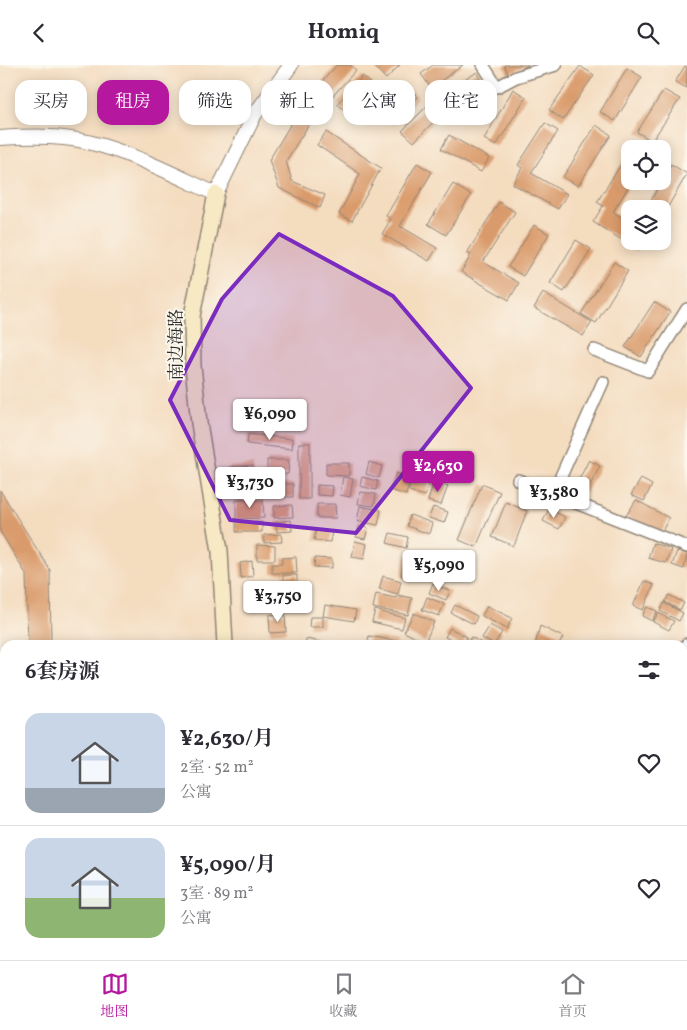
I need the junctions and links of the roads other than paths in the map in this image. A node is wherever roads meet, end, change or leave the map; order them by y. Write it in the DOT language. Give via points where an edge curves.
graph roads {
  1 [pos="291,65"];
  2 [pos="483,65"];
  3 [pos="556,65"];
  4 [pos="0,138"];
  5 [pos="216,194"];
  6 [pos="687,309"];
  7 [pos="594,350"];
  8 [pos="603,382"];
  9 [pos="518,480"];
  10 [pos="553,494"];
  11 [pos="687,547"];
  12 [pos="225,640"];
  1 -- 5 [label="street, 南边海路" via="255,114"];
  2 -- 3 [label="street" via="497,87 516,77"];
  4 -- 5 [label="street" via="36,136 86,141 128,155"];
  5 -- 12 [label="main road, 南边海路" via="192,316 199,423 220,551"];
  6 -- 7 [label="street" via="648,371"];
  8 -- 10 [label="street"];
  9 -- 10 [label="street"];
  10 -- 11 [label="street"];
}
